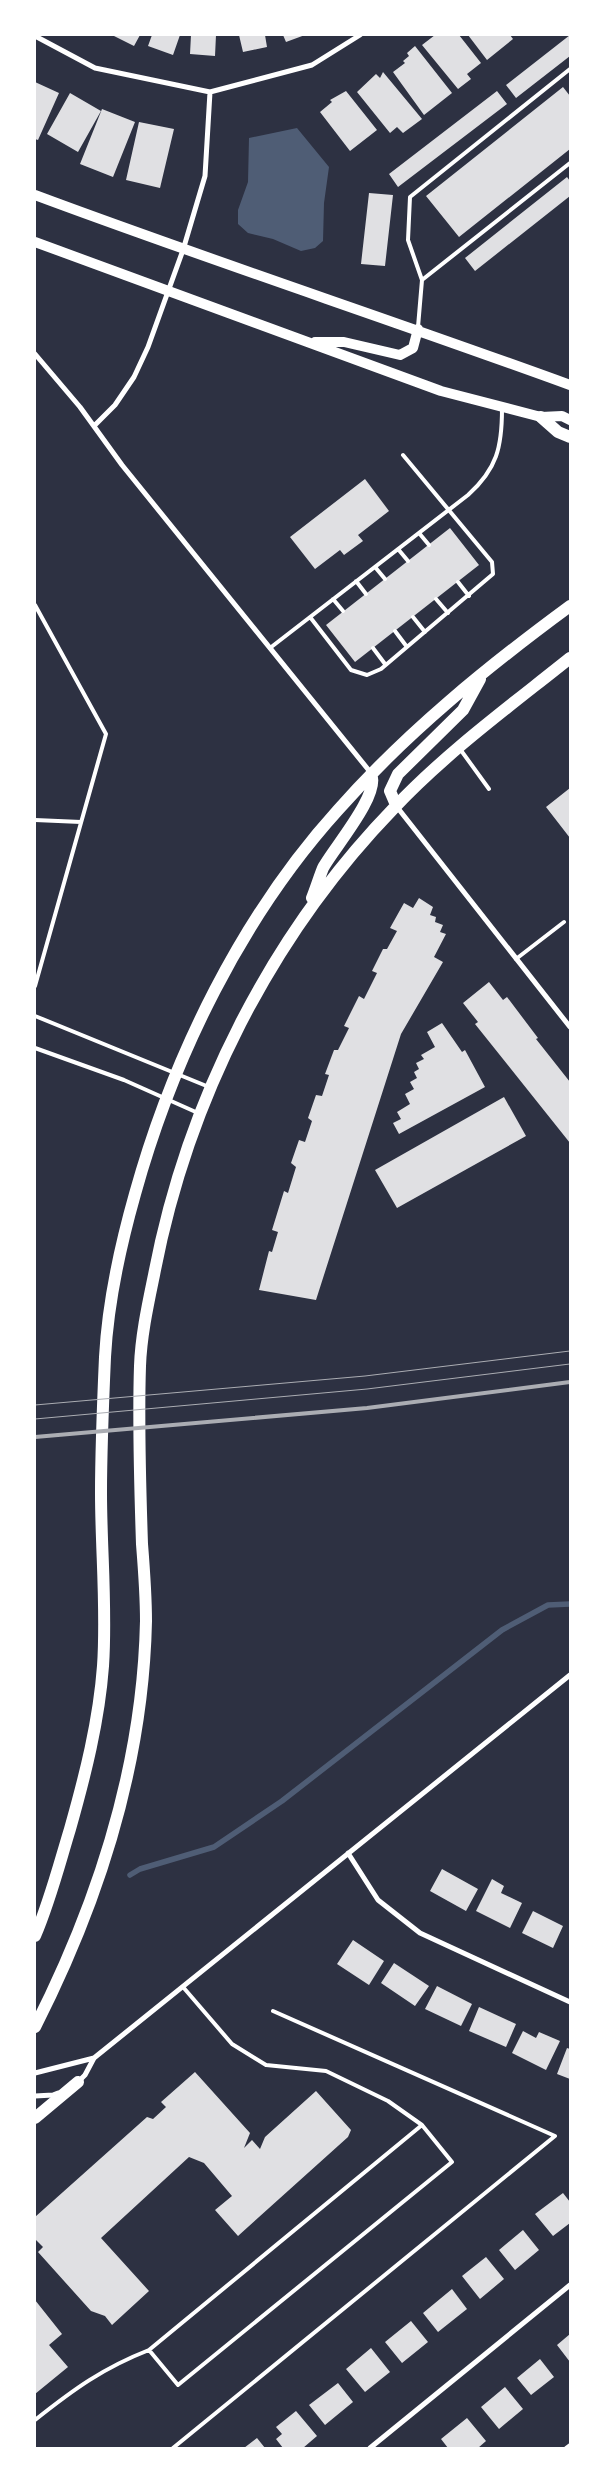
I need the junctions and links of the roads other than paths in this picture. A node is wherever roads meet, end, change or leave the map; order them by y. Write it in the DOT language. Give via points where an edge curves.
graph roads {
  1 [pos="360,35"];
  2 [pos="35,36"];
  3 [pos="570,69"];
  4 [pos="210,92"];
  5 [pos="570,163"];
  6 [pos="35,194"];
  7 [pos="35,242"];
  8 [pos="183,250"];
  9 [pos="422,280"];
  10 [pos="168,291"];
  11 [pos="418,329"];
  12 [pos="307,342"];
  13 [pos="35,354"];
  14 [pos="570,385"];
  15 [pos="502,406"];
  16 [pos="541,417"];
  17 [pos="570,420"];
  18 [pos="95,425"];
  19 [pos="570,437"];
  20 [pos="403,454"];
  21 [pos="450,510"];
  22 [pos="420,533"];
  23 [pos="429,545"];
  24 [pos="398,549"];
  25 [pos="408,562"];
  26 [pos="375,567"];
  27 [pos="385,579"];
  28 [pos="356,581"];
  29 [pos="458,582"];
  30 [pos="366,594"];
  31 [pos="469,596"];
  32 [pos="333,599"];
  33 [pos="436,599"];
  34 [pos="35,605"];
  35 [pos="570,606"];
  36 [pos="343,611"];
  37 [pos="448,613"];
  38 [pos="310,617"];
  39 [pos="413,617"];
  40 [pos="395,631"];
  41 [pos="425,632"];
  42 [pos="407,647"];
  43 [pos="270,648"];
  44 [pos="373,648"];
  45 [pos="570,658"];
  46 [pos="385,664"];
  47 [pos="487,668"];
  48 [pos="458,747"];
  49 [pos="371,774"];
  50 [pos="489,789"];
  51 [pos="396,805"];
  52 [pos="35,820"];
  53 [pos="81,822"];
  54 [pos="307,911"];
  55 [pos="564,922"];
  56 [pos="516,959"];
  57 [pos="35,986"];
  58 [pos="35,1016"];
  59 [pos="570,1027"];
  60 [pos="35,1048"];
  61 [pos="176,1074"];
  62 [pos="212,1088"];
  63 [pos="165,1099"];
  64 [pos="200,1114"];
  65 [pos="570,1675"];
  66 [pos="348,1853"];
  67 [pos="35,1936"];
  68 [pos="183,1987"];
  69 [pos="570,2002"];
  70 [pos="273,2012"];
  71 [pos="35,2027"];
  72 [pos="94,2058"];
  73 [pos="35,2073"];
  74 [pos="78,2082"];
  75 [pos="35,2096"];
  76 [pos="35,2118"];
  77 [pos="422,2125"];
  78 [pos="570,2285"];
  79 [pos="149,2350"];
  80 [pos="35,2420"];
  81 [pos="570,2445"];
  82 [pos="173,2448"];
  83 [pos="370,2448"];
  84 [pos="566,2448"];
  1 -- 4 [label="street" via="312,65"];
  2 -- 4 [label="street" via="95,68"];
  3 -- 9 [label="lane" via="410,197 408,240"];
  4 -- 8 [label="street" via="205,176"];
  5 -- 9 [label="lane"];
  6 -- 8 [label="main road"];
  7 -- 10 [label="main road"];
  8 -- 10 [label="street"];
  8 -- 11 [label="main road"];
  9 -- 11 [label="lane"];
  10 -- 12 [label="main road"];
  10 -- 18 [label="street" via="134,377 115,405"];
  11 -- 12 [label="main road" via="413,348 400,356 344,342"];
  11 -- 14 [label="main road"];
  12 -- 15 [label="main road" via="441,391"];
  13 -- 18 [label="street"];
  15 -- 16 [label="main road"];
  15 -- 21 [label="lane" via="502,434 493,466 485,480"];
  16 -- 17 [label="main road" via="562,416"];
  16 -- 19 [label="main road" via="558,432"];
  18 -- 43 [label="street" via="122,465"];
  20 -- 21 [label="lane"];
  21 -- 22 [label="lane"];
  21 -- 31 [label="lane" via="494,567 489,580"];
  22 -- 23 [label="lane"];
  22 -- 24 [label="lane"];
  24 -- 25 [label="lane"];
  24 -- 26 [label="lane"];
  26 -- 27 [label="lane"];
  26 -- 28 [label="lane"];
  28 -- 30 [label="lane"];
  28 -- 32 [label="lane"];
  29 -- 31 [label="lane"];
  31 -- 37 [label="lane"];
  32 -- 36 [label="lane"];
  32 -- 38 [label="lane"];
  33 -- 37 [label="lane"];
  34 -- 53 [label="lane" via="106,734"];
  35 -- 47 [label="main road"];
  37 -- 41 [label="lane"];
  38 -- 43 [label="lane"];
  38 -- 46 [label="lane" via="351,670 367,675"];
  39 -- 41 [label="lane"];
  40 -- 42 [label="lane"];
  41 -- 42 [label="lane"];
  42 -- 46 [label="lane"];
  43 -- 49 [label="street"];
  44 -- 46 [label="lane"];
  45 -- 48 [label="main road"];
  47 -- 49 [label="main road"];
  47 -- 51 [label="main road" via="463,710 398,774 390,791"];
  48 -- 50 [label="lane"];
  48 -- 51 [label="main road"];
  49 -- 54 [label="main road" via="368,798 324,868"];
  49 -- 61 [label="main road" via="301,854 267,904 211,997"];
  51 -- 54 [label="main road"];
  51 -- 56 [label="street"];
  52 -- 53 [label="lane"];
  53 -- 57 [label="lane"];
  54 -- 62 [label="main road" via="233,1036"];
  55 -- 56 [label="lane"];
  56 -- 59 [label="street"];
  58 -- 61 [label="lane"];
  60 -- 63 [label="lane" via="124,1080"];
  61 -- 62 [label="lane"];
  61 -- 63 [label="main road"];
  62 -- 64 [label="main road"];
  63 -- 64 [label="lane"];
  63 -- 67 [label="main road" via="148,1146 124,1233 108,1322 101,1490 103,1665 97,1712 82,1788 46,1910"];
  64 -- 71 [label="main road" via="184,1157 160,1243 140,1362 140,1484 146,1620 136,1718 121,1801 93,1894"];
  65 -- 66 [label="street"];
  66 -- 68 [label="street"];
  66 -- 69 [label="street" via="378,1900 420,1933"];
  68 -- 72 [label="street"];
  68 -- 77 [label="lane" via="232,2044 266,2065 326,2071 388,2101"];
  70 -- 82 [label="lane" via="555,2136"];
  72 -- 73 [label="street"];
  72 -- 74 [label="street"];
  74 -- 75 [label="street" via="53,2096"];
  74 -- 76 [label="main road"];
  77 -- 79 [label="lane"];
  77 -- 79 [label="lane" via="452,2162 178,2385"];
  78 -- 83 [label="street"];
  79 -- 80 [label="lane" via="76,2387"];
  81 -- 84 [label="lane"];
}
